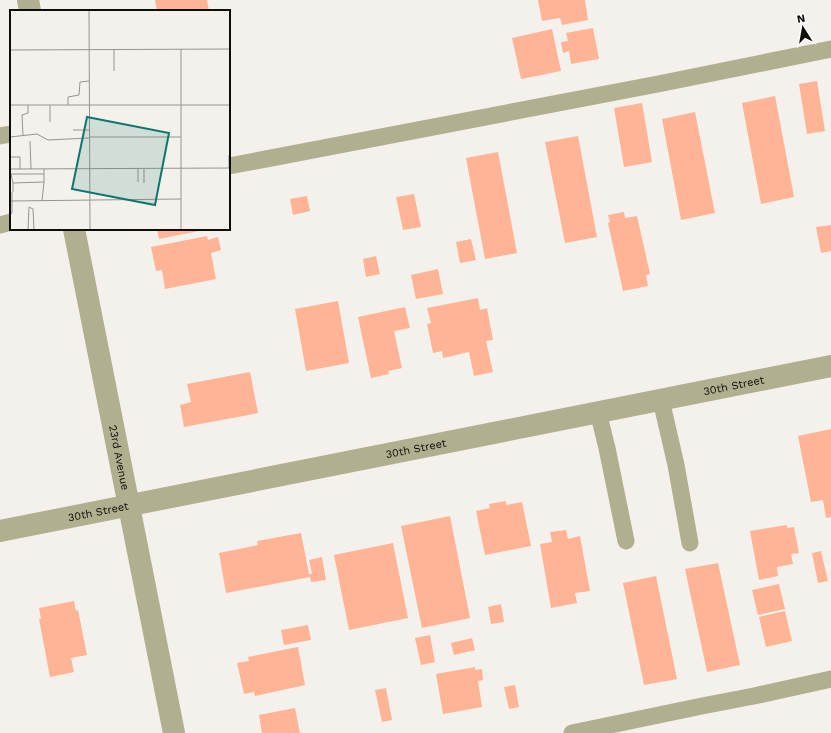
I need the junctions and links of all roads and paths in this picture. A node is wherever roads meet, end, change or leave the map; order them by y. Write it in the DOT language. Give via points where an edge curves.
graph roads {
  1 [pos="28,0"];
  2 [pos="30,10"];
  3 [pos="831,49"];
  4 [pos="10,134"];
  5 [pos="0,136"];
  6 [pos="230,166"];
  7 [pos="10,222"];
  8 [pos="0,225"];
  9 [pos="74,230"];
  10 [pos="831,366"];
  11 [pos="661,400"];
  12 [pos="598,412"];
  13 [pos="129,505"];
  14 [pos="0,531"];
  15 [pos="626,541"];
  16 [pos="690,543"];
  17 [pos="831,679"];
  18 [pos="174,733"];
  19 [pos="572,733"];
  1 -- 2 [label="street"];
  3 -- 6 [label="lane"];
  4 -- 5 [label="lane"];
  7 -- 8 [label="lane"];
  9 -- 13 [label="street, 23rd Avenue"];
  10 -- 11 [label="street, 30th Street"];
  11 -- 12 [label="street, 30th Street"];
  11 -- 16 [label="lane"];
  12 -- 13 [label="street, 30th Street"];
  12 -- 15 [label="lane"];
  13 -- 14 [label="street, 30th Street"];
  13 -- 18 [label="street, 23rd Avenue"];
  17 -- 19 [label="lane"];
}
